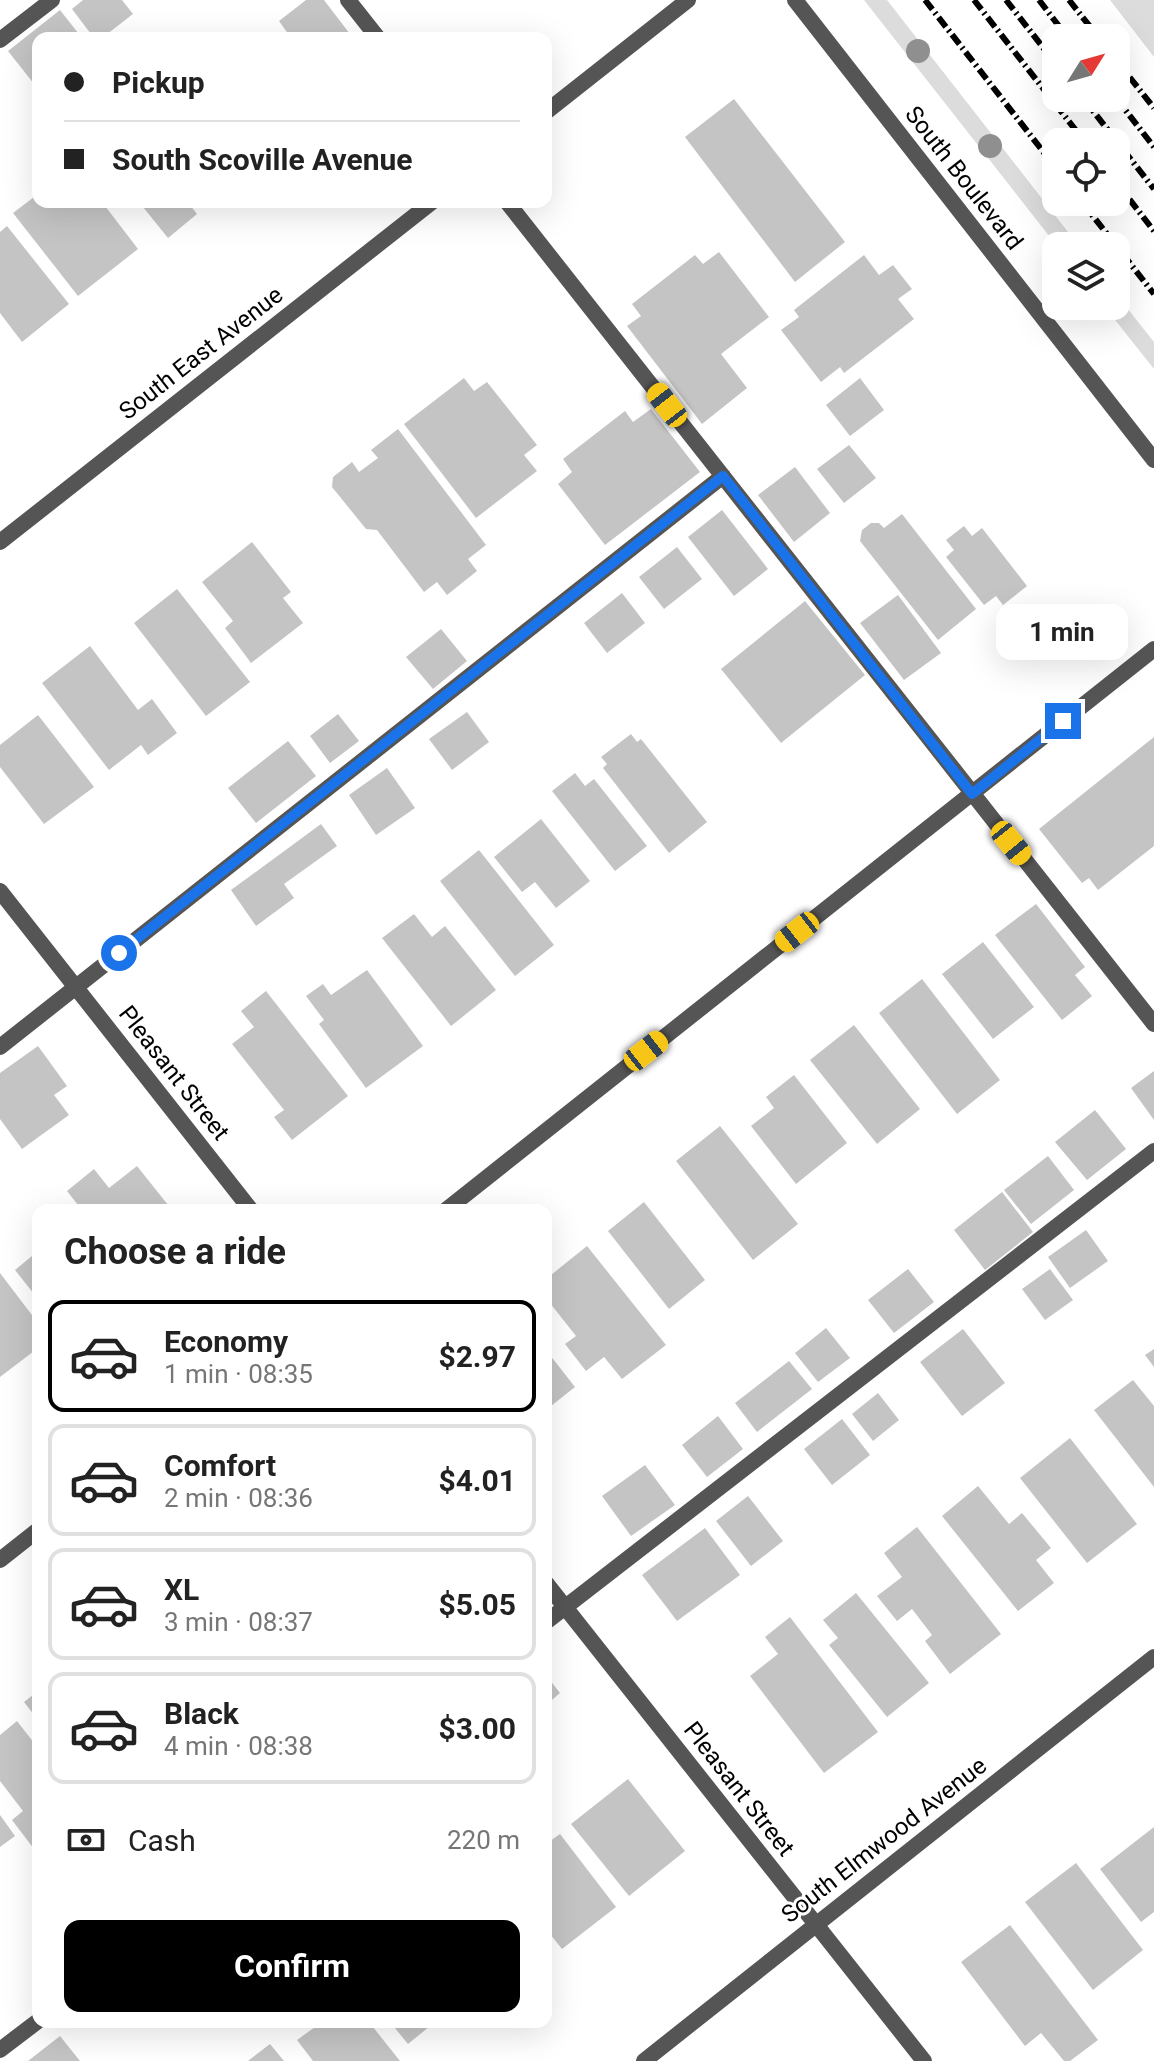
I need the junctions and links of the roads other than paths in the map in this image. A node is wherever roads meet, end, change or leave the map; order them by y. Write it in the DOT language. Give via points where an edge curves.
graph roads {
  1 [pos="52,0"];
  2 [pos="348,0"];
  3 [pos="688,0"];
  4 [pos="795,0"];
  5 [pos="373,32"];
  6 [pos="0,40"];
  7 [pos="552,107"];
  8 [pos="424,208"];
  9 [pos="512,208"];
  10 [pos="1154,460"];
  11 [pos="723,476"];
  12 [pos="0,542"];
  13 [pos="1154,649"];
  14 [pos="972,794"];
  15 [pos="0,891"];
  16 [pos="76,987"];
  17 [pos="1154,1024"];
  18 [pos="0,1047"];
  19 [pos="1154,1151"];
  20 [pos="246,1204"];
  21 [pos="454,1204"];
  22 [pos="32,1535"];
  23 [pos="0,1560"];
  24 [pos="552,1591"];
  25 [pos="565,1607"];
  26 [pos="552,1617"];
  27 [pos="1154,1657"];
  28 [pos="816,1926"];
  29 [pos="32,2026"];
  30 [pos="0,2050"];
  31 [pos="644,2061"];
  32 [pos="924,2061"];
  1 -- 6 [label="street"];
  2 -- 5 [label="street"];
  3 -- 7 [label="street"];
  4 -- 10 [label="street, South Boulevard"];
  8 -- 12 [label="street, South East Avenue"];
  9 -- 11 [label="street"];
  11 -- 14 [label="street"];
  11 -- 16 [label="street"];
  13 -- 14 [label="street"];
  14 -- 17 [label="street"];
  14 -- 21 [label="street"];
  15 -- 16 [label="street, Pleasant Street"];
  16 -- 18 [label="street"];
  16 -- 20 [label="street, Pleasant Street"];
  19 -- 25 [label="street"];
  22 -- 23 [label="street"];
  24 -- 25 [label="street, Pleasant Street"];
  25 -- 26 [label="street"];
  25 -- 28 [label="street, Pleasant Street"];
  27 -- 28 [label="street, South Elmwood Avenue"];
  28 -- 31 [label="street, South Elmwood Avenue"];
  28 -- 32 [label="street, Pleasant Street"];
  29 -- 30 [label="street"];
}
